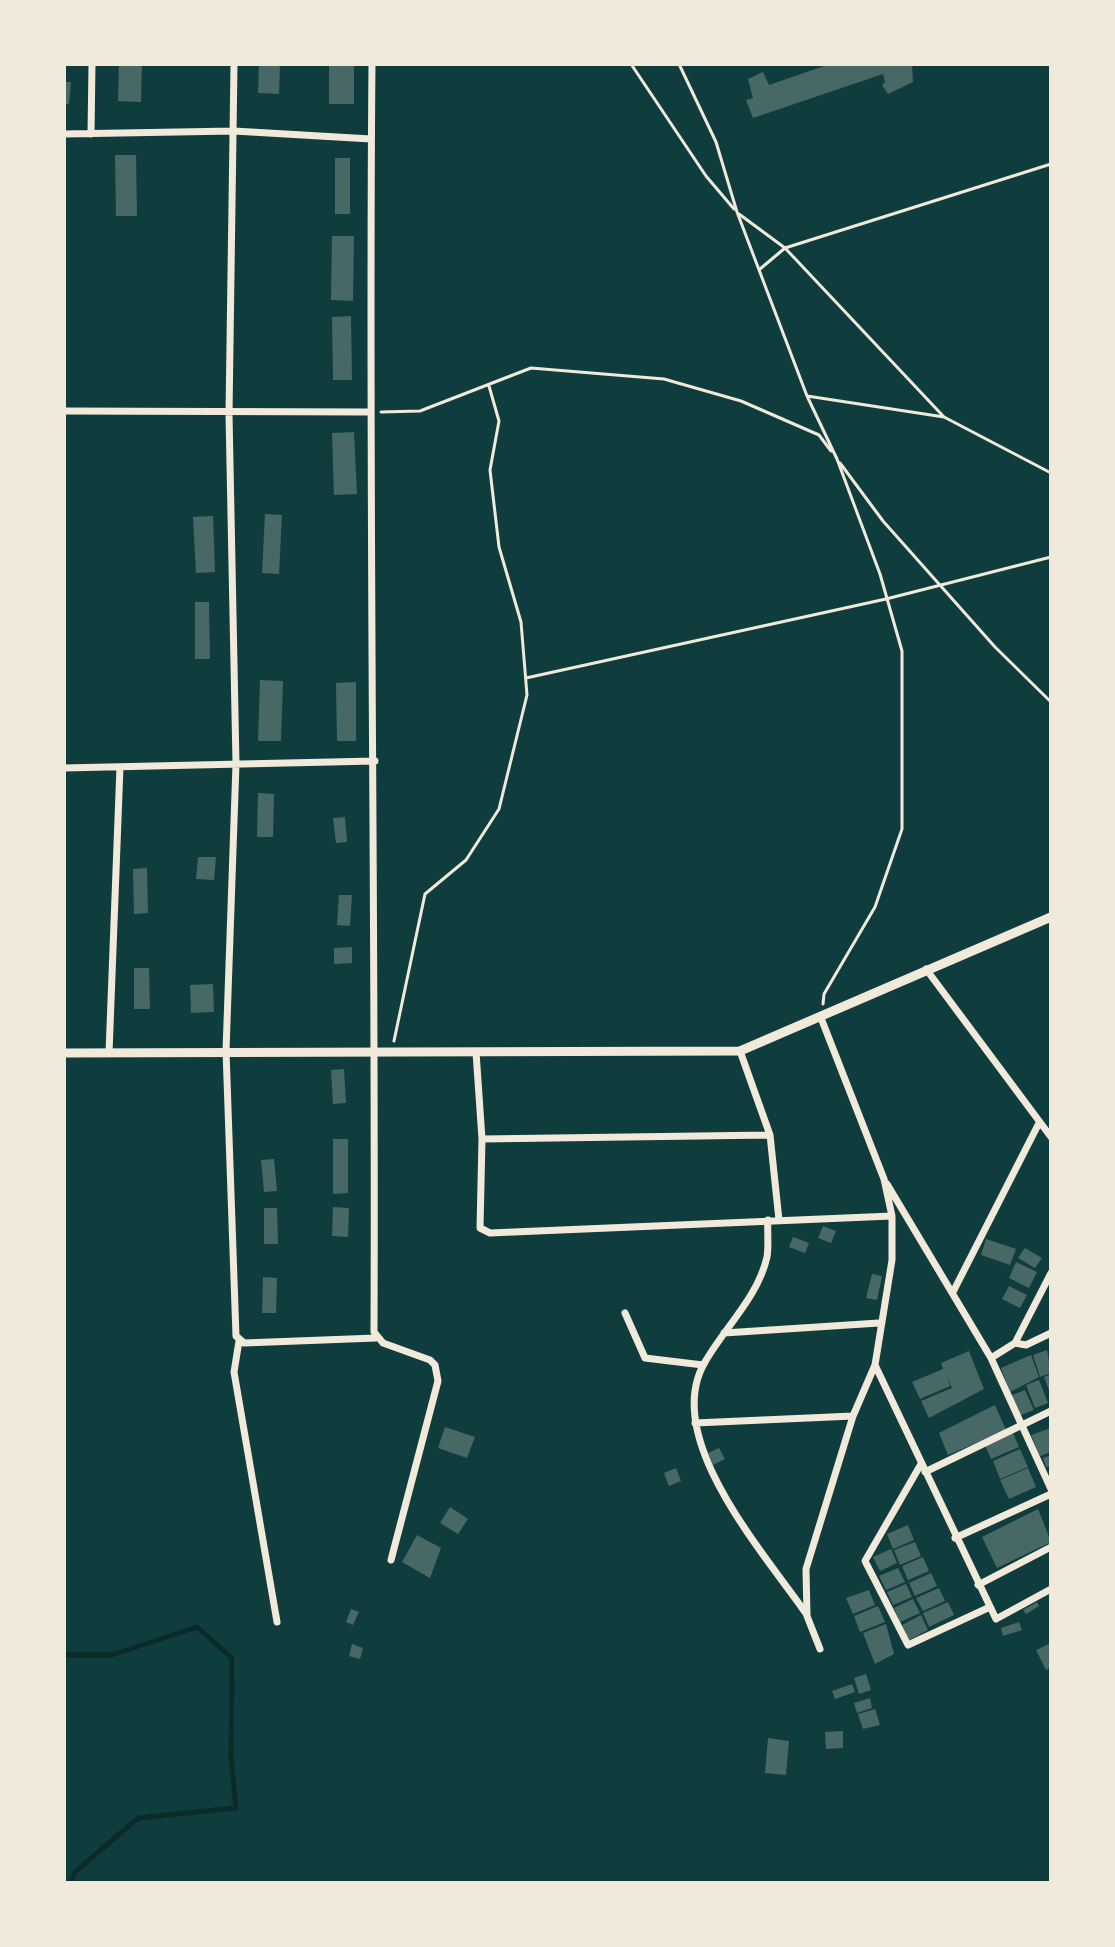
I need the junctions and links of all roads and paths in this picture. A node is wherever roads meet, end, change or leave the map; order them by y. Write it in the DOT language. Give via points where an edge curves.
graph roads {
  1 [pos="92,64"];
  2 [pos="234,64"];
  3 [pos="372,64"];
  4 [pos="631,64"];
  5 [pos="679,64"];
  6 [pos="234,131"];
  7 [pos="64,134"];
  8 [pos="91,134"];
  9 [pos="371,139"];
  10 [pos="1051,164"];
  11 [pos="737,212"];
  12 [pos="785,248"];
  13 [pos="760,269"];
  14 [pos="489,386"];
  15 [pos="807,396"];
  16 [pos="64,411"];
  17 [pos="369,412"];
  18 [pos="229,414"];
  19 [pos="944,417"];
  20 [pos="837,459"];
  21 [pos="1051,473"];
  22 [pos="1051,557"];
  23 [pos="940,585"];
  24 [pos="886,599"];
  25 [pos="526,678"];
  26 [pos="1051,702"];
  27 [pos="375,761"];
  28 [pos="236,764"];
  29 [pos="120,767"];
  30 [pos="64,768"];
  31 [pos="1051,917"];
  32 [pos="926,969"];
  33 [pos="821,1018"];
  34 [pos="375,1049"];
  35 [pos="226,1051"];
  36 [pos="740,1051"];
  37 [pos="392,1052"];
  38 [pos="476,1052"];
  39 [pos="64,1053"];
  40 [pos="109,1053"];
  41 [pos="1039,1123"];
  42 [pos="770,1135"];
  43 [pos="1051,1137"];
  44 [pos="482,1139"];
  45 [pos="884,1179"];
  46 [pos="892,1216"];
  47 [pos="768,1220"];
  48 [pos="779,1220"];
  49 [pos="1051,1273"];
  50 [pos="953,1292"];
  51 [pos="625,1313"];
  52 [pos="879,1323"];
  53 [pos="724,1333"];
  54 [pos="1051,1333"];
  55 [pos="376,1338"];
  56 [pos="239,1341"];
  57 [pos="1015,1343"];
  58 [pos="991,1358"];
  59 [pos="703,1365"];
  60 [pos="875,1365"];
  61 [pos="1051,1411"];
  62 [pos="853,1416"];
  63 [pos="695,1423"];
  64 [pos="1022,1425"];
  65 [pos="923,1468"];
  66 [pos="1051,1491"];
  67 [pos="955,1538"];
  68 [pos="1051,1547"];
  69 [pos="391,1560"];
  70 [pos="978,1585"];
  71 [pos="1048,1591"];
  72 [pos="1051,1601"];
  73 [pos="990,1607"];
  74 [pos="807,1616"];
  75 [pos="277,1622"];
  76 [pos="820,1649"];
  1 -- 8 [label="street"];
  2 -- 6 [label="street"];
  3 -- 9 [label="street"];
  4 -- 11 [label="path" via="706,176"];
  5 -- 11 [label="path" via="716,142"];
  6 -- 8 [label="street"];
  6 -- 9 [label="street"];
  6 -- 18 [label="street"];
  7 -- 8 [label="street"];
  9 -- 17 [label="street"];
  10 -- 12 [label="path"];
  11 -- 12 [label="path"];
  11 -- 13 [label="path"];
  12 -- 13 [label="path"];
  12 -- 19 [label="path"];
  13 -- 15 [label="path"];
  14 -- 17 [label="path" via="420,411"];
  14 -- 20 [label="path" via="531,368 664,379 741,401 819,435"];
  14 -- 25 [label="path" via="499,421 490,470 499,547 521,622"];
  15 -- 19 [label="path"];
  15 -- 20 [label="path"];
  16 -- 18 [label="street"];
  17 -- 18 [label="street"];
  17 -- 27 [label="street"];
  18 -- 28 [label="street"];
  19 -- 21 [label="path"];
  20 -- 23 [label="path"];
  20 -- 24 [label="path"];
  22 -- 23 [label="path"];
  23 -- 24 [label="path"];
  23 -- 26 [label="path"];
  24 -- 25 [label="path"];
  24 -- 33 [label="path" via="902,651 902,829 875,907 824,994"];
  25 -- 37 [label="path" via="527,695 499,809 466,860 425,894"];
  27 -- 28 [label="street"];
  27 -- 34 [label="street"];
  28 -- 29 [label="street"];
  28 -- 35 [label="street"];
  29 -- 30 [label="street"];
  29 -- 40 [label="street"];
  31 -- 32 [label="street"];
  32 -- 33 [label="street"];
  32 -- 41 [label="street"];
  33 -- 36 [label="street"];
  33 -- 45 [label="street"];
  34 -- 35 [label="street"];
  34 -- 37 [label="street"];
  34 -- 55 [label="street"];
  35 -- 40 [label="street"];
  35 -- 56 [label="street"];
  36 -- 38 [label="street"];
  36 -- 42 [label="street"];
  37 -- 38 [label="street"];
  38 -- 44 [label="street"];
  39 -- 40 [label="street"];
  41 -- 43 [label="street"];
  41 -- 50 [label="street"];
  42 -- 44 [label="street"];
  42 -- 48 [label="street"];
  44 -- 47 [label="street" via="484,1233"];
  45 -- 46 [label="street"];
  45 -- 50 [label="street"];
  46 -- 48 [label="street"];
  46 -- 52 [label="street" via="892,1260"];
  47 -- 48 [label="street"];
  47 -- 53 [label="street" via="767,1257 750,1298"];
  49 -- 57 [label="street"];
  50 -- 58 [label="street"];
  51 -- 59 [label="street" via="645,1358"];
  52 -- 53 [label="street"];
  52 -- 60 [label="street"];
  53 -- 59 [label="street"];
  54 -- 57 [label="street" via="1026,1345"];
  55 -- 56 [label="street"];
  55 -- 69 [label="street" via="430,1360 438,1381"];
  56 -- 75 [label="street" via="234,1372"];
  57 -- 58 [label="street"];
  58 -- 64 [label="street"];
  59 -- 63 [label="street"];
  60 -- 62 [label="street"];
  60 -- 65 [label="street"];
  61 -- 64 [label="street"];
  62 -- 63 [label="street"];
  62 -- 74 [label="street" via="806,1569"];
  63 -- 74 [label="street" via="710,1473"];
  64 -- 65 [label="street"];
  64 -- 66 [label="street"];
  65 -- 67 [label="street"];
  65 -- 73 [label="street" via="865,1561 908,1645"];
  66 -- 67 [label="street"];
  67 -- 70 [label="street"];
  68 -- 70 [label="street"];
  70 -- 73 [label="street"];
  71 -- 72 [label="street"];
  71 -- 73 [label="street" via="996,1619"];
  74 -- 76 [label="street"];
}
